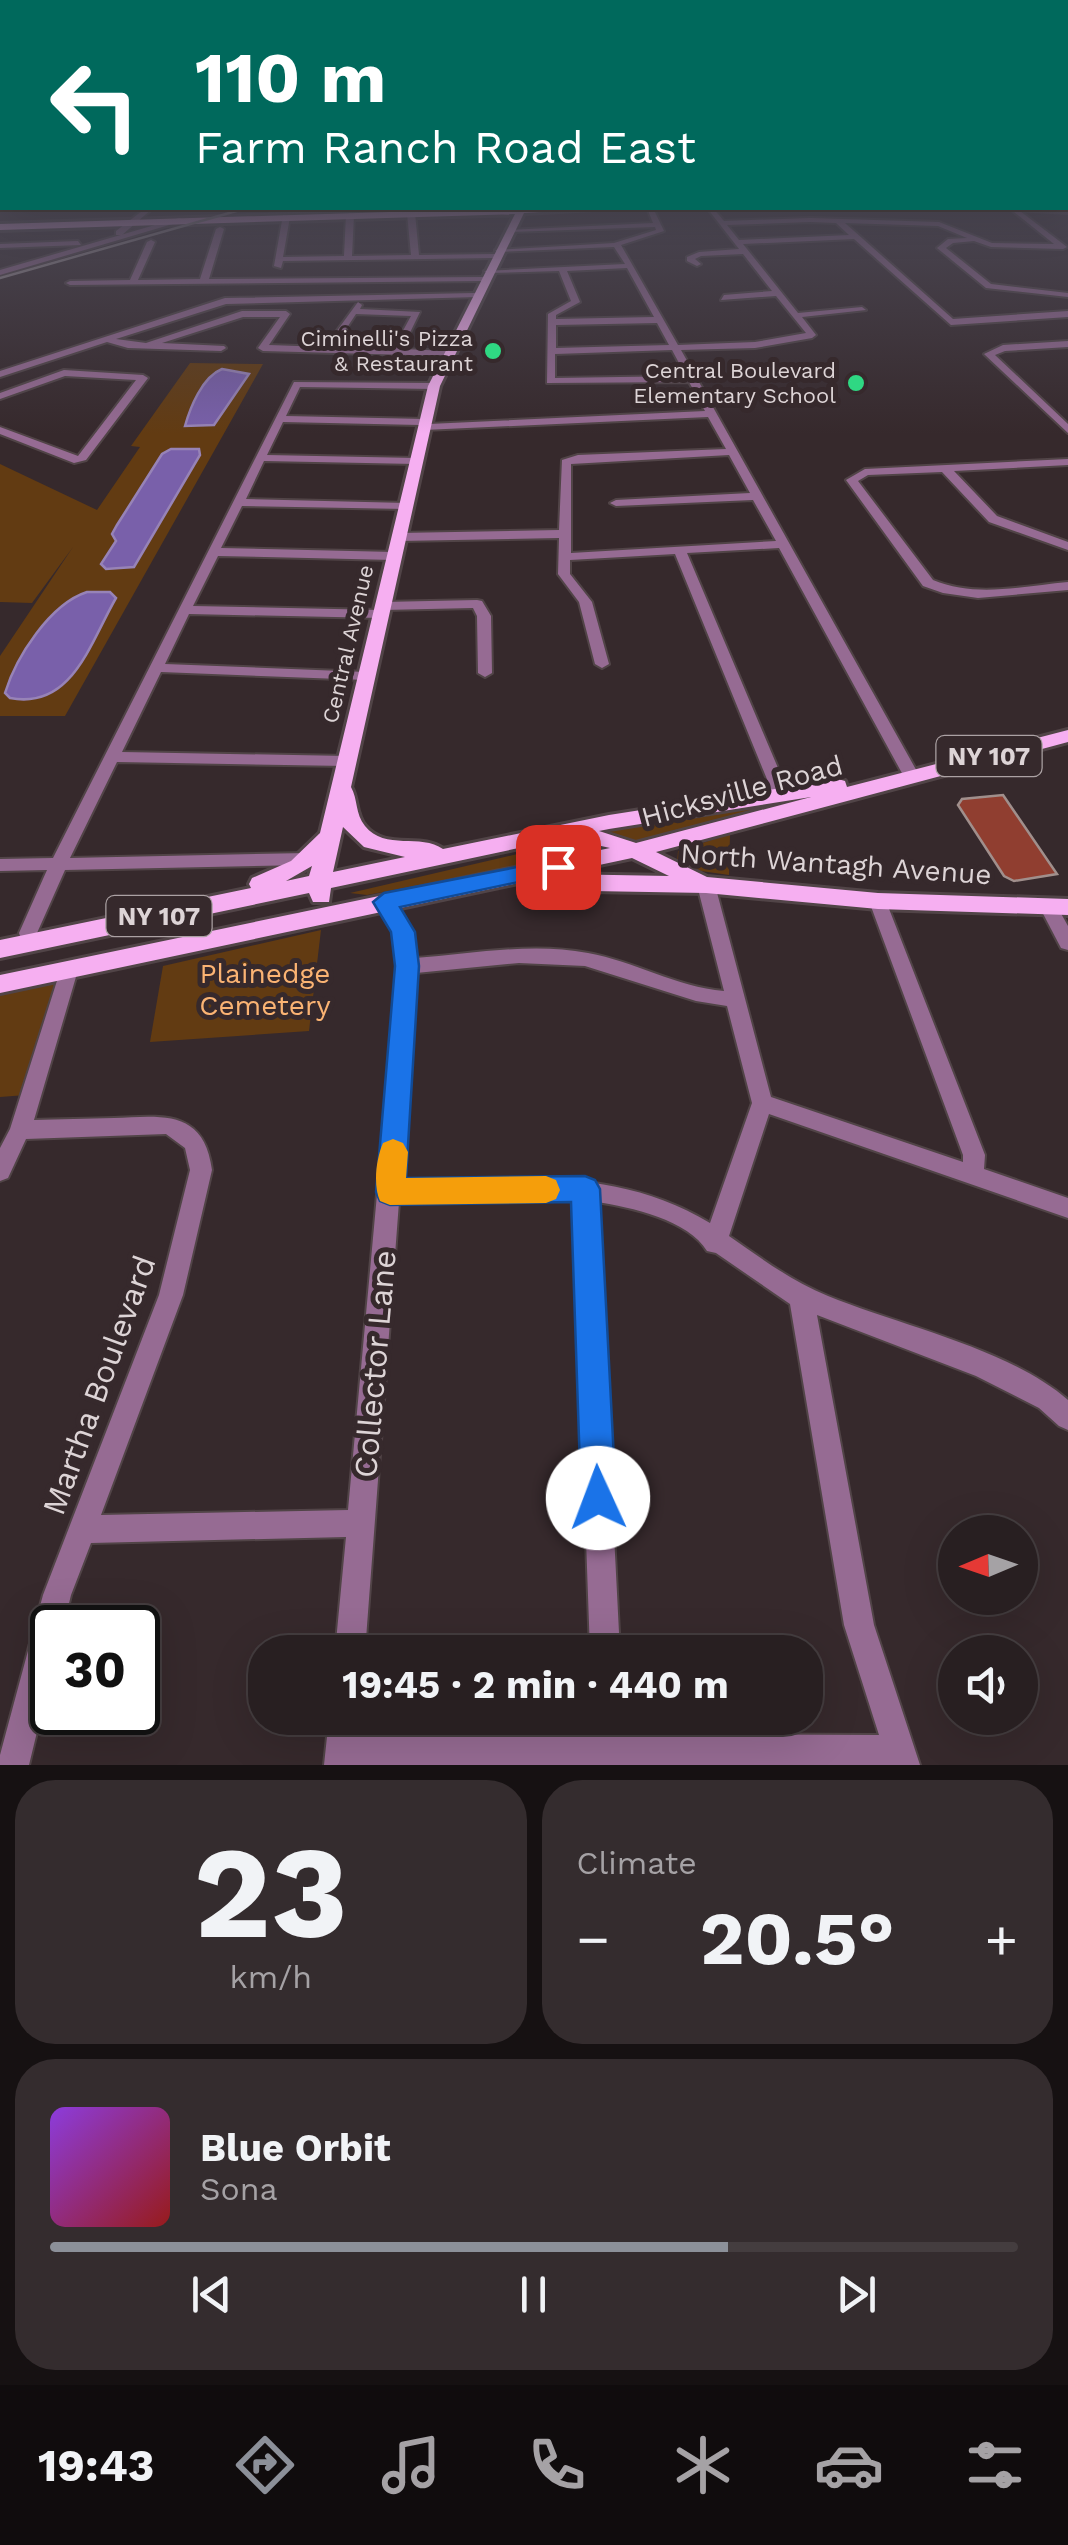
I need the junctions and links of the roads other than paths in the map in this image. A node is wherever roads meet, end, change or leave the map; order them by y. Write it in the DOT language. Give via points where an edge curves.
graph roads {
  1 [pos="139,269"];
  2 [pos="208,269"];
  3 [pos="278,269"];
  4 [pos="489,269"];
  5 [pos="547,269"];
  6 [pos="563,269"];
  7 [pos="632,269"];
  8 [pos="761,269"];
  9 [pos="893,269"];
  10 [pos="968,269"];
  11 [pos="486,275"];
  12 [pos="276,281"];
  13 [pos="134,282"];
  14 [pos="204,282"];
  15 [pos="70,283"];
  16 [pos="780,293"];
  17 [pos="1043,294"];
  18 [pos="1068,294"];
  19 [pos="475,295"];
  20 [pos="364,296"];
  21 [pos="724,298"];
  22 [pos="862,310"];
  23 [pos="354,311"];
  24 [pos="1068,314"];
  25 [pos="799,315"];
  26 [pos="660,320"];
  27 [pos="984,320"];
  28 [pos="552,322"];
  29 [pos="995,329"];
  30 [pos="103,338"];
  31 [pos="1007,338"];
  32 [pos="1068,344"];
  33 [pos="148,345"];
  34 [pos="1056,345"];
  35 [pos="1019,347"];
  36 [pos="221,348"];
  37 [pos="676,348"];
  38 [pos="328,350"];
  39 [pos="550,351"];
  40 [pos="396,352"];
  41 [pos="446,354"];
  42 [pos="1068,355"];
  43 [pos="0,374"];
  44 [pos="692,380"];
  45 [pos="434,386"];
  46 [pos="4,391"];
  47 [pos="712,414"];
  48 [pos="280,419"];
  49 [pos="421,424"];
  50 [pos="0,430"];
  51 [pos="1068,430"];
  52 [pos="732,452"];
  53 [pos="260,458"];
  54 [pos="416,461"];
  55 [pos="1068,462"];
  56 [pos="944,467"];
  57 [pos="756,496"];
  58 [pos="239,502"];
  59 [pos="616,503"];
  60 [pos="406,506"];
  61 [pos="564,534"];
  62 [pos="398,537"];
  63 [pos="783,544"];
  64 [pos="1068,546"];
  65 [pos="678,550"];
  66 [pos="214,552"];
  67 [pos="394,556"];
  68 [pos="564,557"];
  69 [pos="1068,586"];
  70 [pos="185,610"];
  71 [pos="382,610"];
  72 [pos="602,664"];
  73 [pos="157,668"];
  74 [pos="485,672"];
  75 [pos="366,676"];
  76 [pos="1068,736"];
  77 [pos="113,757"];
  78 [pos="346,764"];
  79 [pos="911,775"];
  80 [pos="781,794"];
  81 [pos="330,836"];
  82 [pos="544,836"];
  83 [pos="694,836"];
  84 [pos="496,846"];
  85 [pos="636,850"];
  86 [pos="308,859"];
  87 [pos="59,863"];
  88 [pos="0,865"];
  89 [pos="680,872"];
  90 [pos="319,883"];
  91 [pos="481,883"];
  92 [pos="706,884"];
  93 [pos="878,901"];
  94 [pos="384,902"];
  95 [pos="204,907"];
  96 [pos="1058,907"];
  97 [pos="325,914"];
  98 [pos="32,942"];
  99 [pos="1068,943"];
  100 [pos="0,950"];
  101 [pos="407,966"];
  102 [pos="69,970"];
  103 [pos="0,984"];
  104 [pos="733,999"];
  105 [pos="762,1102"];
  106 [pos="20,1130"];
  107 [pos="0,1171"];
  108 [pos="972,1172"];
  109 [pos="585,1189"];
  110 [pos="390,1192"];
  111 [pos="1068,1208"];
  112 [pos="715,1243"];
  113 [pos="801,1296"];
  114 [pos="1068,1417"];
  115 [pos="360,1523"];
  116 [pos="81,1530"];
  117 [pos="351,1635"];
  118 [pos="604,1635"];
  119 [pos="609,1735"];
  120 [pos="342,1744"];
  121 [pos="610,1750"];
  122 [pos="902,1758"];
  123 [pos="12,1765"];
  1 -- 13 [label="street"];
  2 -- 14 [label="street"];
  3 -- 12 [label="street"];
  4 -- 11 [label="main road"];
  5 -- 11 [label="street"];
  6 -- 28 [label="street" via="576,302 554,312"];
  7 -- 26 [label="street"];
  8 -- 16 [label="street"];
  9 -- 27 [label="street" via="951,322"];
  10 -- 17 [label="street" via="990,286"];
  11 -- 12 [label="street"];
  11 -- 19 [label="main road"];
  12 -- 14 [label="street"];
  13 -- 14 [label="street"];
  13 -- 15 [label="street"];
  16 -- 21 [label="street"];
  16 -- 25 [label="street"];
  17 -- 18 [label="street"];
  17 -- 24 [label="street"];
  19 -- 20 [label="street"];
  19 -- 41 [label="main road"];
  20 -- 23 [label="street"];
  20 -- 30 [label="street" via="225,301"];
  22 -- 25 [label="street"];
  23 -- 38 [label="street"];
  23 -- 40 [label="street" via="417,314"];
  24 -- 27 [label="street"];
  25 -- 37 [label="street" via="812,335"];
  26 -- 28 [label="street"];
  26 -- 37 [label="street"];
  27 -- 29 [label="street"];
  28 -- 39 [label="street"];
  30 -- 33 [label="street"];
  30 -- 43 [label="street"];
  31 -- 35 [label="street"];
  32 -- 34 [label="street"];
  33 -- 36 [label="street"];
  33 -- 38 [label="street" via="242,314 286,314 263,348"];
  34 -- 35 [label="street"];
  34 -- 42 [label="street"];
  35 -- 51 [label="street" via="996,349 990,357"];
  37 -- 39 [label="street"];
  37 -- 44 [label="street"];
  38 -- 40 [label="street"];
  39 -- 44 [label="street" via="551,382"];
  40 -- 41 [label="street"];
  41 -- 45 [label="main road, Central Avenue"];
  44 -- 47 [label="street"];
  45 -- 48 [label="street" via="297,384"];
  45 -- 49 [label="main road, Central Avenue"];
  46 -- 50 [label="street" via="64,374 143,378 82,458"];
  47 -- 49 [label="street"];
  47 -- 52 [label="street"];
  48 -- 49 [label="street"];
  48 -- 53 [label="street"];
  49 -- 54 [label="main road, Central Avenue"];
  52 -- 57 [label="street"];
  52 -- 61 [label="street" via="571,459"];
  53 -- 54 [label="street"];
  53 -- 58 [label="street"];
  54 -- 60 [label="main road, Central Avenue"];
  55 -- 56 [label="street"];
  56 -- 64 [label="street" via="994,520"];
  56 -- 69 [label="street" via="852,480 928,583 960,592"];
  57 -- 59 [label="street"];
  57 -- 63 [label="street"];
  58 -- 60 [label="street"];
  58 -- 66 [label="street"];
  60 -- 62 [label="main road, Central Avenue"];
  61 -- 62 [label="street"];
  61 -- 68 [label="street"];
  62 -- 67 [label="main road, Central Avenue"];
  63 -- 65 [label="street"];
  63 -- 79 [label="street"];
  65 -- 68 [label="street"];
  65 -- 80 [label="street"];
  66 -- 67 [label="street"];
  66 -- 70 [label="street"];
  67 -- 71 [label="main road, Central Avenue"];
  68 -- 72 [label="street" via="564,574 586,602"];
  70 -- 71 [label="street"];
  70 -- 73 [label="street"];
  71 -- 74 [label="street" via="477,604 484,616"];
  71 -- 75 [label="main road, Central Avenue"];
  73 -- 75 [label="street"];
  73 -- 77 [label="street"];
  75 -- 78 [label="main road, Central Avenue"];
  76 -- 79 [label="main road, Hicksville Road / NY 107"];
  77 -- 78 [label="street"];
  77 -- 87 [label="street"];
  78 -- 81 [label="main road, Central Avenue"];
  78 -- 84 [label="main road" via="350,823 370,842 433,851"];
  79 -- 80 [label="main road, Hicksville Road / NY 107"];
  79 -- 83 [label="main road, Hicksville Road / NY 107"];
  80 -- 82 [label="main road, Hicksville Road / NY 107"];
  81 -- 86 [label="main road"];
  81 -- 90 [label="main road, Central Avenue"];
  82 -- 84 [label="main road, Hicksville Road"];
  82 -- 85 [label="main road" via="599,837"];
  83 -- 85 [label="main road, Hicksville Road / NY 107"];
  83 -- 89 [label="main road" via="675,852"];
  84 -- 90 [label="main road, Hicksville Road"];
  85 -- 89 [label="main road"];
  85 -- 91 [label="main road, Hicksville Road / NY 107"];
  86 -- 87 [label="street"];
  86 -- 95 [label="main road"];
  87 -- 88 [label="street"];
  87 -- 98 [label="street" via="30,927"];
  89 -- 92 [label="main road"];
  90 -- 95 [label="main road, Hicksville Road / NY 107"];
  90 -- 97 [label="main road, Central Avenue"];
  91 -- 92 [label="main road, North Wantagh Avenue"];
  91 -- 94 [label="main road, Hicksville Road / NY 107"];
  92 -- 93 [label="main road, North Wantagh Avenue"];
  92 -- 104 [label="street"];
  93 -- 96 [label="main road, North Wantagh Avenue"];
  93 -- 108 [label="street" via="974,1155"];
  94 -- 97 [label="main road, Hicksville Road / NY 107"];
  94 -- 101 [label="street, Collector Lane" via="403,932"];
  95 -- 98 [label="main road, Hicksville Road / NY 107"];
  96 -- 99 [label="street"];
  97 -- 102 [label="main road, Hicksville Road / NY 107"];
  98 -- 100 [label="main road, Hicksville Road / NY 107"];
  101 -- 104 [label="street" via="583,958 707,999"];
  101 -- 110 [label="street, Collector Lane"];
  102 -- 103 [label="main road, Hicksville Road / NY 107"];
  102 -- 106 [label="street"];
  104 -- 105 [label="street"];
  105 -- 108 [label="street"];
  105 -- 112 [label="street"];
  106 -- 107 [label="street"];
  106 -- 116 [label="street, Martha Boulevard" via="166,1125 189,1135 199,1150 201,1170 171,1295"];
  108 -- 111 [label="street"];
  109 -- 110 [label="street"];
  109 -- 112 [label="street" via="645,1201"];
  109 -- 118 [label="street"];
  110 -- 115 [label="street, Collector Lane"];
  112 -- 113 [label="street"];
  113 -- 114 [label="street" via="1027,1386"];
  113 -- 122 [label="street" via="859,1624"];
  115 -- 116 [label="street"];
  115 -- 117 [label="street, Collector Lane"];
  116 -- 123 [label="street, Martha Boulevard"];
  119 -- 121 [label="street"];
  120 -- 121 [label="street"];
  121 -- 122 [label="street"];
}
